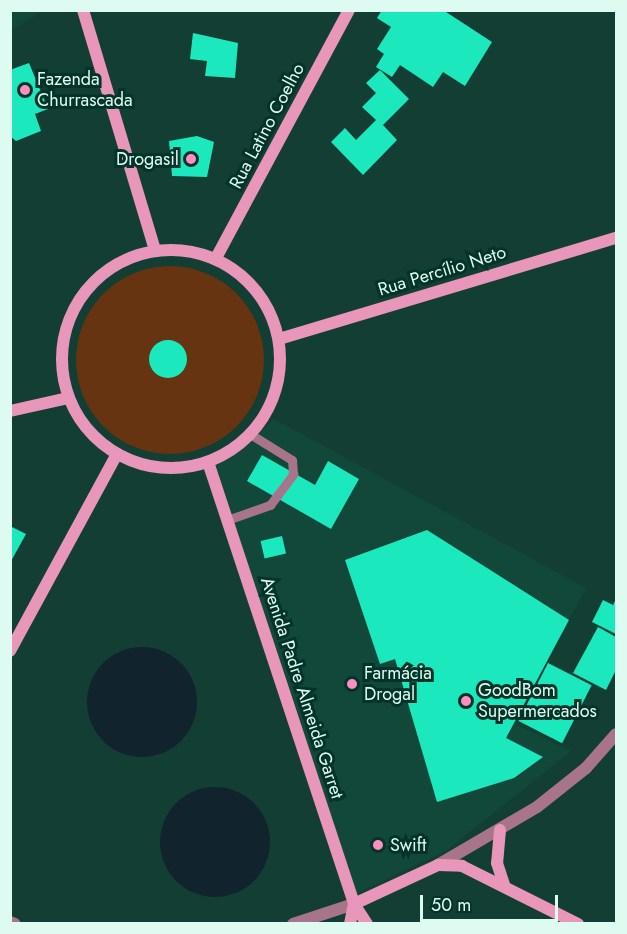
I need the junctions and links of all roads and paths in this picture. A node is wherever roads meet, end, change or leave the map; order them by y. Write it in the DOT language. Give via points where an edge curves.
graph roads {
  1 [pos="83,10"];
  2 [pos="349,10"];
  3 [pos="616,238"];
  4 [pos="155,250"];
  5 [pos="216,258"];
  6 [pos="279,339"];
  7 [pos="68,398"];
  8 [pos="10,411"];
  9 [pos="250,434"];
  10 [pos="117,454"];
  11 [pos="208,462"];
  12 [pos="227,520"];
  13 [pos="10,651"];
  14 [pos="616,734"];
  15 [pos="500,830"];
  16 [pos="438,864"];
  17 [pos="504,884"];
  18 [pos="354,904"];
  19 [pos="10,922"];
  20 [pos="15,924"];
  21 [pos="293,924"];
  22 [pos="350,924"];
  23 [pos="367,924"];
  24 [pos="578,924"];
  1 -- 4 [label="main road"];
  2 -- 5 [label="main road, Rua Latino Coelho"];
  3 -- 6 [label="main road, Rua Percílio Neto"];
  4 -- 5 [label="main road"];
  4 -- 7 [label="main road" via="104,272 70,316 62,361"];
  5 -- 6 [label="main road" via="264,300"];
  6 -- 9 [label="main road" via="275,390"];
  7 -- 8 [label="main road"];
  7 -- 10 [label="main road" via="87,430"];
  9 -- 11 [label="main road"];
  9 -- 12 [label="lane" via="287,455 293,474 270,505"];
  10 -- 11 [label="main road" via="161,468"];
  10 -- 13 [label="main road"];
  11 -- 12 [label="main road, Avenida Padre Almeida Garret"];
  12 -- 18 [label="main road, Avenida Padre Almeida Garret"];
  14 -- 15 [label="street" via="586,768"];
  15 -- 16 [label="street"];
  15 -- 17 [label="main road" via="496,863"];
  16 -- 17 [label="main road" via="462,866"];
  16 -- 18 [label="main road"];
  17 -- 24 [label="main road"];
  18 -- 21 [label="street"];
  18 -- 22 [label="main road"];
  18 -- 23 [label="main road, Avenida Padre Almeida Garret"];
  19 -- 20 [label="street"];
}
